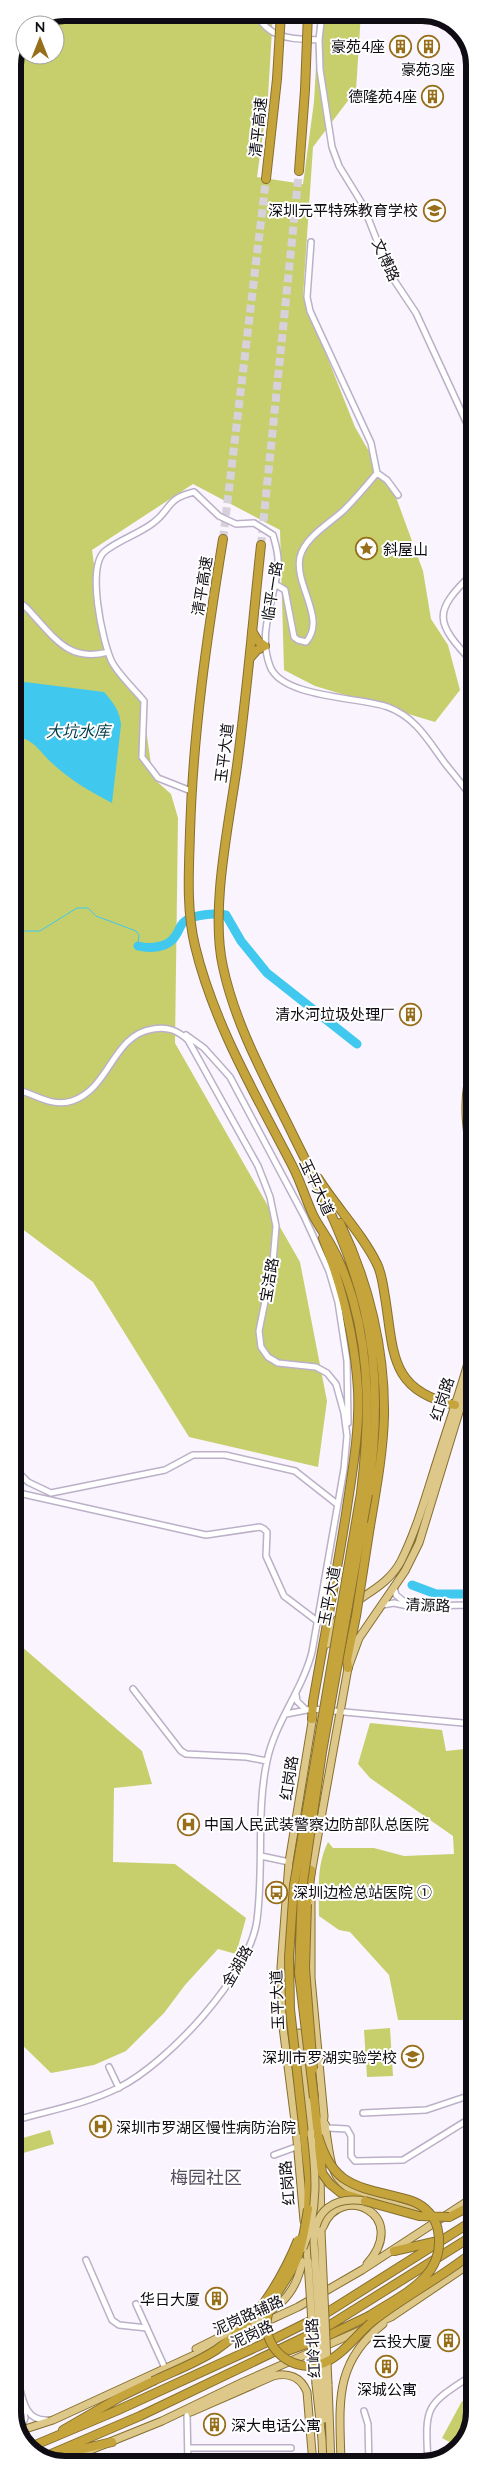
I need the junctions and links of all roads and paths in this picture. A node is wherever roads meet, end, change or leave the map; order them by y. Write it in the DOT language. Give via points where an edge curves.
graph roads {
  1 [pos="261,21"];
  2 [pos="281,21"];
  3 [pos="308,21"];
  4 [pos="321,21"];
  5 [pos="319,40"];
  6 [pos="299,171"];
  7 [pos="266,179"];
  8 [pos="311,242"];
  9 [pos="466,422"];
  10 [pos="377,473"];
  11 [pos="398,495"];
  12 [pos="223,540"];
  13 [pos="261,545"];
  14 [pos="466,580"];
  15 [pos="275,584"];
  16 [pos="21,605"];
  17 [pos="252,631"];
  18 [pos="208,637"];
  19 [pos="265,646"];
  20 [pos="108,652"];
  21 [pos="466,655"];
  22 [pos="249,660"];
  23 [pos="466,789"];
  24 [pos="191,791"];
  25 [pos="175,1030"];
  26 [pos="21,1092"];
  27 [pos="466,1094"];
  28 [pos="466,1113"];
  29 [pos="295,1139"];
  30 [pos="320,1180"];
  31 [pos="314,1216"];
  32 [pos="466,1378"];
  33 [pos="466,1387"];
  34 [pos="466,1404"];
  35 [pos="460,1405"];
  36 [pos="466,1407"];
  37 [pos="347,1436"];
  38 [pos="21,1475"];
  39 [pos="21,1492"];
  40 [pos="364,1493"];
  41 [pos="337,1504"];
  42 [pos="394,1587"];
  43 [pos="466,1604"];
  44 [pos="466,1604"];
  45 [pos="382,1605"];
  46 [pos="317,1621"];
  47 [pos="348,1668"];
  48 [pos="133,1689"];
  49 [pos="296,1694"];
  50 [pos="311,1709"];
  51 [pos="340,1711"];
  52 [pos="286,1714"];
  53 [pos="312,1719"];
  54 [pos="466,1723"];
  55 [pos="267,1760"];
  56 [pos="261,1856"];
  57 [pos="289,1862"];
  58 [pos="311,1870"];
  59 [pos="315,2026"];
  60 [pos="283,2027"];
  61 [pos="299,2033"];
  62 [pos="109,2068"];
  63 [pos="119,2088"];
  64 [pos="466,2097"];
  65 [pos="314,2098"];
  66 [pos="363,2112"];
  67 [pos="21,2119"];
  68 [pos="325,2120"];
  69 [pos="466,2121"];
  70 [pos="314,2134"];
  71 [pos="296,2147"];
  72 [pos="274,2154"];
  73 [pos="362,2201"];
  74 [pos="466,2203"];
  75 [pos="466,2207"];
  76 [pos="308,2209"];
  77 [pos="451,2214"];
  78 [pos="466,2225"];
  79 [pos="321,2231"];
  80 [pos="445,2239"];
  81 [pos="466,2240"];
  82 [pos="394,2251"];
  83 [pos="466,2258"];
  84 [pos="86,2260"];
  85 [pos="302,2261"];
  86 [pos="466,2266"];
  87 [pos="362,2270"];
  88 [pos="136,2304"];
  89 [pos="391,2318"];
  90 [pos="147,2328"];
  91 [pos="259,2360"];
  92 [pos="168,2367"];
  93 [pos="466,2379"];
  94 [pos="322,2384"];
  95 [pos="21,2391"];
  96 [pos="21,2403"];
  97 [pos="364,2411"];
  98 [pos="187,2414"];
  99 [pos="53,2420"];
  100 [pos="162,2421"];
  101 [pos="24,2425"];
  102 [pos="25,2429"];
  103 [pos="112,2442"];
  104 [pos="44,2443"];
  105 [pos="37,2445"];
  106 [pos="188,2448"];
  107 [pos="291,2448"];
  108 [pos="53,2453"];
  109 [pos="56,2454"];
  110 [pos="428,2455"];
  111 [pos="77,2456"];
  112 [pos="188,2456"];
  113 [pos="312,2456"];
  114 [pos="322,2456"];
  115 [pos="330,2456"];
  116 [pos="341,2456"];
  117 [pos="369,2456"];
  1 -- 5 [label="street" via="276,36"];
  2 -- 7 [label="highway, 清平高速, bridge"];
  3 -- 6 [label="highway, bridge"];
  4 -- 5 [label="street, 文博路"];
  5 -- 9 [label="street, 文博路" via="320,70 332,147 339,166 363,205 390,274 416,314"];
  8 -- 10 [label="street" via="307,297 310,311 371,443"];
  10 -- 11 [label="street"];
  10 -- 15 [label="street" via="346,508 304,546 300,558 301,580 313,618 313,629 306,642 294,637 285,590"];
  12 -- 18 [label="highway, 清平高速"];
  13 -- 17 [label="highway"];
  14 -- 21 [label="street" via="450,596 443,617 448,634"];
  15 -- 19 [label="street, 临平一路" via="266,624"];
  15 -- 20 [label="street, 临平一路" via="278,563 273,535 254,523 236,524 219,516 194,492 182,495 169,503 154,523 103,553 97,567 96,589"];
  16 -- 20 [label="street" via="60,645 80,654"];
  17 -- 19 [label="highway"];
  17 -- 22 [label="highway, 玉平大道"];
  18 -- 24 [label="highway, 玉平大道"];
  19 -- 22 [label="highway"];
  19 -- 23 [label="street, 临平一路" via="270,668 287,683 335,698 387,707 405,716 420,728"];
  20 -- 24 [label="street, 临平一路" via="111,662 144,701 142,757 158,778"];
  22 -- 29 [label="highway, 玉平大道" via="222,878 220,946 229,991 242,1027"];
  24 -- 31 [label="highway, 玉平大道" via="189,865 194,943 204,979"];
  25 -- 26 [label="street" via="151,1029 132,1037 94,1087 74,1100 51,1103"];
  25 -- 37 [label="street" via="204,1048 230,1077 316,1239 329,1271 342,1325 348,1385"];
  25 -- 37 [label="street, 宝洁路" via="194,1049 258,1166 270,1197 276,1226 273,1262 259,1331 261,1347 278,1363 316,1368 332,1377 344,1413"];
  27 -- 28 [label="main road"];
  29 -- 30 [label="highway"];
  29 -- 40 [label="highway, 玉平大道" via="348,1256 364,1309 375,1402 374,1444"];
  30 -- 35 [label="highway" via="377,1264 395,1356 403,1377 422,1394"];
  30 -- 47 [label="highway, bridge" via="349,1243 369,1300 378,1334 382,1372 384,1416 380,1462"];
  31 -- 40 [label="highway, 玉平大道" via="346,1279 365,1352 368,1393"];
  31 -- 50 [label="highway" via="347,1312 356,1368 358,1410 352,1472"];
  32 -- 35 [label="main road, 红岗路"];
  33 -- 35 [label="main road, 红岗路"];
  34 -- 35 [label="street"];
  35 -- 36 [label="street"];
  35 -- 42 [label="main road, 红岗路" via="419,1543"];
  35 -- 50 [label="main road, 红岗路" via="401,1560 389,1578 348,1606 332,1627"];
  37 -- 41 [label="street, 宝洁路"];
  38 -- 41 [label="street" via="28,1482 52,1493 165,1470 193,1455 225,1454 295,1471"];
  39 -- 46 [label="street" via="206,1535 260,1527 266,1532 266,1556 284,1596"];
  40 -- 65 [label="highway, 玉平大道, bridge" via="302,1889 299,1973"];
  40 -- 76 [label="highway, 玉平大道, bridge" via="307,1798 291,1921 290,2009 308,2164"];
  41 -- 46 [label="street, 宝洁路"];
  42 -- 43 [label="street, 清源路" via="402,1602"];
  42 -- 45 [label="main road, 红岗路"];
  44 -- 45 [label="street, 清源路"];
  45 -- 47 [label="main road, 红岗路" via="359,1638"];
  46 -- 49 [label="street, 宝洁路" via="308,1668"];
  47 -- 51 [label="main road, 红岗路"];
  48 -- 55 [label="street" via="186,1754"];
  49 -- 50 [label="street" via="297,1701"];
  49 -- 52 [label="street, 金湖路"];
  50 -- 51 [label="street"];
  50 -- 52 [label="street"];
  50 -- 53 [label="highway"];
  51 -- 54 [label="street"];
  51 -- 58 [label="main road, 红岗路"];
  52 -- 55 [label="street, 金湖路"];
  53 -- 57 [label="main road, 红岗路"];
  55 -- 56 [label="street, 金湖路"];
  56 -- 57 [label="street"];
  56 -- 63 [label="street, 金湖路" via="257,1922 249,1948 235,1973 200,2018 163,2056"];
  57 -- 60 [label="main road, 红岗路" via="281,1967"];
  58 -- 59 [label="main road, 红岗路" via="311,1978"];
  58 -- 65 [label="highway, bridge" via="305,1968"];
  59 -- 61 [label="main road"];
  59 -- 68 [label="main road, 红岗路"];
  60 -- 61 [label="main road"];
  60 -- 85 [label="main road, 红岗路" via="305,2232"];
  61 -- 70 [label="main road"];
  62 -- 63 [label="street"];
  63 -- 67 [label="street, 金湖路"];
  64 -- 66 [label="street" via="426,2110"];
  65 -- 70 [label="highway, 玉平大道"];
  68 -- 69 [label="street" via="328,2128 347,2129 351,2136 351,2156 355,2161 398,2161"];
  68 -- 73 [label="main road" via="330,2159 336,2176"];
  68 -- 79 [label="main road, 红岗路" via="321,2140"];
  70 -- 73 [label="highway, bridge" via="326,2179 341,2193"];
  70 -- 85 [label="main road, bridge" via="314,2209"];
  70 -- 91 [label="highway, bridge" via="327,2159 343,2178 360,2187 417,2204 429,2212 438,2228 439,2249 433,2270 420,2283 369,2316 323,2338"];
  71 -- 72 [label="street"];
  73 -- 77 [label="main road"];
  73 -- 77 [label="highway, bridge" via="419,2216"];
  73 -- 79 [label="main road" via="333,2211"];
  73 -- 87 [label="main road" via="380,2224 381,2242"];
  73 -- 94 [label="main road, bridge" via="350,2199 335,2203 322,2214 315,2229"];
  74 -- 77 [label="main road, 泥岗路辅路"];
  75 -- 77 [label="highway"];
  76 -- 85 [label="highway, bridge"];
  76 -- 104 [label="highway, bridge" via="287,2265 245,2326 214,2351 90,2414"];
  77 -- 82 [label="main road, 泥岗路辅路"];
  78 -- 80 [label="highway, 泥岗路"];
  79 -- 94 [label="main road, 红岭北路, bridge"];
  80 -- 82 [label="highway"];
  80 -- 104 [label="highway, 泥岗路" via="328,2312"];
  81 -- 91 [label="highway, 泥岗路" via="351,2313"];
  82 -- 87 [label="main road, 泥岗路辅路"];
  83 -- 85 [label="highway, bridge" via="379,2316 334,2358 312,2366 282,2357 271,2343 266,2327 273,2300"];
  84 -- 90 [label="street" via="112,2320"];
  85 -- 92 [label="main road, bridge" via="295,2286 282,2303 185,2354"];
  85 -- 94 [label="main road, 红岭北路, bridge"];
  86 -- 89 [label="main road"];
  87 -- 92 [label="main road, 泥岗路辅路" via="298,2307"];
  88 -- 90 [label="street"];
  89 -- 100 [label="main road"];
  89 -- 116 [label="main road" via="367,2338 350,2360 341,2391"];
  90 -- 92 [label="street"];
  91 -- 108 [label="highway, 泥岗路"];
  92 -- 99 [label="main road, 泥岗路辅路"];
  93 -- 110 [label="street" via="441,2395 430,2407 426,2419"];
  94 -- 114 [label="main road"];
  94 -- 115 [label="main road, 红岭北路"];
  95 -- 99 [label="street" via="29,2414 40,2420"];
  96 -- 101 [label="street"];
  97 -- 117 [label="street" via="368,2424"];
  98 -- 100 [label="main road"];
  98 -- 106 [label="street"];
  98 -- 113 [label="main road" via="273,2376 284,2374 296,2378 305,2387 308,2399"];
  99 -- 102 [label="main road, 泥岗路辅路"];
  100 -- 103 [label="main road"];
  103 -- 109 [label="highway"];
  103 -- 111 [label="main road"];
  104 -- 105 [label="highway, 泥岗路"];
  106 -- 107 [label="street"];
  106 -- 112 [label="street"];
}
